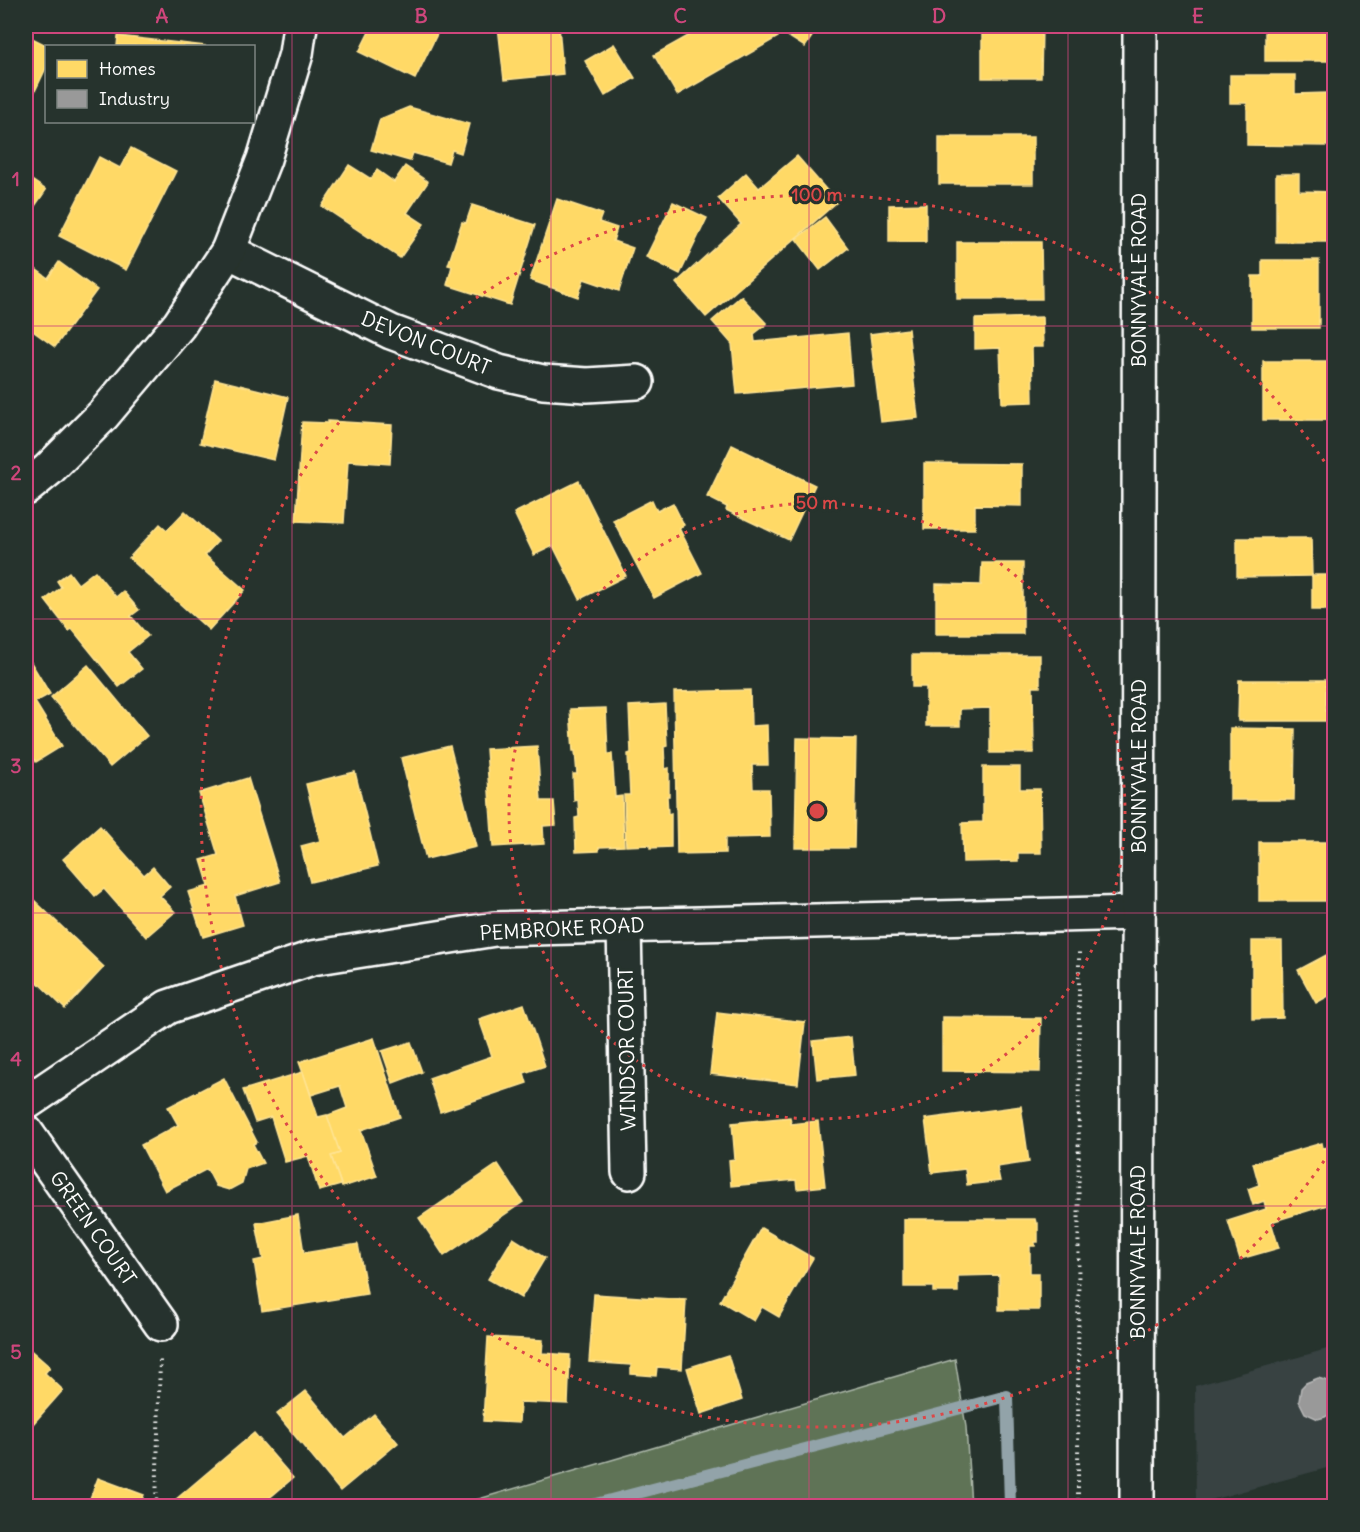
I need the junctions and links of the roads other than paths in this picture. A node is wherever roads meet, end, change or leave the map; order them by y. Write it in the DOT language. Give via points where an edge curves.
graph roads {
  1 [pos="300,26"];
  2 [pos="1140,26"];
  3 [pos="228,251"];
  4 [pos="637,382"];
  5 [pos="26,488"];
  6 [pos="1138,913"];
  7 [pos="624,926"];
  8 [pos="26,1103"];
  9 [pos="26,1132"];
  10 [pos="629,1172"];
  11 [pos="161,1324"];
  12 [pos="1137,1506"];
  1 -- 3 [label="street" via="296,54 264,159"];
  2 -- 6 [label="street, BONNYVALE ROAD"];
  3 -- 4 [label="street, DEVON COURT" via="391,332 499,372 543,382"];
  3 -- 5 [label="street" via="179,325 103,415"];
  6 -- 7 [label="street, PEMBROKE ROAD"];
  6 -- 12 [label="street, BONNYVALE ROAD"];
  7 -- 8 [label="street, PEMBROKE ROAD" via="495,929 312,958 168,1007"];
  7 -- 10 [label="street, WINDSOR COURT"];
  9 -- 11 [label="street, GREEN COURT"];
}
